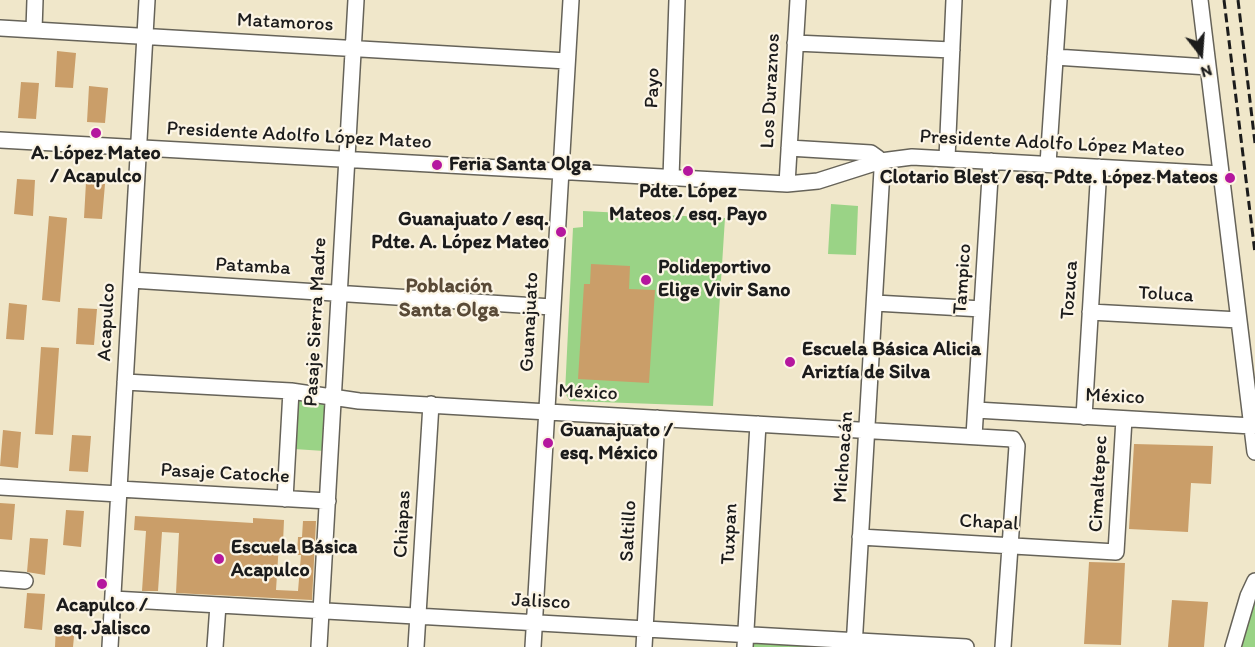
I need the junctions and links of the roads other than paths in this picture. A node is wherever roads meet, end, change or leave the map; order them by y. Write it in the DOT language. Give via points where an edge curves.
graph roads {
  1 [pos="35,0"];
  2 [pos="147,0"];
  3 [pos="356,0"];
  4 [pos="571,0"];
  5 [pos="677,0"];
  6 [pos="798,0"];
  7 [pos="954,0"];
  8 [pos="1059,0"];
  9 [pos="1200,0"];
  10 [pos="0,28"];
  11 [pos="34,30"];
  12 [pos="145,37"];
  13 [pos="795,43"];
  14 [pos="353,48"];
  15 [pos="951,50"];
  16 [pos="1055,57"];
  17 [pos="567,61"];
  18 [pos="1208,67"];
  19 [pos="0,140"];
  20 [pos="138,148"];
  21 [pos="789,148"];
  22 [pos="946,158"];
  23 [pos="347,159"];
  24 [pos="991,161"];
  25 [pos="880,162"];
  26 [pos="1048,164"];
  27 [pos="1099,166"];
  28 [pos="560,171"];
  29 [pos="1221,174"];
  30 [pos="671,178"];
  31 [pos="787,184"];
  32 [pos="131,280"];
  33 [pos="339,293"];
  34 [pos="875,303"];
  35 [pos="552,307"];
  36 [pos="982,309"];
  37 [pos="1090,312"];
  38 [pos="1239,320"];
  39 [pos="125,382"];
  40 [pos="291,391"];
  41 [pos="333,396"];
  42 [pos="431,404"];
  43 [pos="976,410"];
  44 [pos="546,412"];
  45 [pos="1084,417"];
  46 [pos="657,418"];
  47 [pos="1124,419"];
  48 [pos="758,424"];
  49 [pos="1252,426"];
  50 [pos="866,430"];
  51 [pos="974,436"];
  52 [pos="1255,452"];
  53 [pos="0,487"];
  54 [pos="119,492"];
  55 [pos="285,499"];
  56 [pos="328,501"];
  57 [pos="860,537"];
  58 [pos="1010,546"];
  59 [pos="1116,552"];
  60 [pos="0,579"];
  61 [pos="25,581"];
  62 [pos="1255,581"];
  63 [pos="113,599"];
  64 [pos="218,605"];
  65 [pos="321,611"];
  66 [pos="418,616"];
  67 [pos="534,623"];
  68 [pos="645,629"];
  69 [pos="745,641"];
  70 [pos="854,644"];
  71 [pos="110,647"];
  72 [pos="215,647"];
  73 [pos="320,647"];
  74 [pos="416,647"];
  75 [pos="533,647"];
  76 [pos="644,647"];
  77 [pos="964,647"];
  78 [pos="1003,647"];
  79 [pos="1233,647"];
  1 -- 11 [label="street"];
  2 -- 12 [label="street, Acapulco"];
  3 -- 14 [label="street, Pasaje Sierra Madre"];
  4 -- 17 [label="street, Guanajuato"];
  5 -- 30 [label="street, Payo"];
  6 -- 13 [label="street, Los Duraznos"];
  7 -- 15 [label="street"];
  8 -- 16 [label="street"];
  9 -- 18 [label="street"];
  10 -- 11 [label="street, Matamoros"];
  11 -- 12 [label="street, Matamoros"];
  12 -- 14 [label="street, Matamoros"];
  12 -- 20 [label="street, Acapulco"];
  13 -- 15 [label="street"];
  13 -- 21 [label="street, Los Duraznos"];
  14 -- 17 [label="street, Matamoros"];
  14 -- 23 [label="street, Pasaje Sierra Madre"];
  15 -- 22 [label="street"];
  16 -- 18 [label="street"];
  16 -- 26 [label="street"];
  17 -- 28 [label="street, Guanajuato"];
  18 -- 29 [label="street"];
  19 -- 20 [label="street, Presidente Adolfo López Mateo"];
  20 -- 23 [label="street, Presidente Adolfo López Mateo"];
  20 -- 32 [label="street, Acapulco"];
  21 -- 25 [label="street" via="872,153"];
  21 -- 31 [label="street, Los Duraznos"];
  22 -- 24 [label="street, Presidente Adolfo López Mateo"];
  22 -- 25 [label="street, Presidente Adolfo López Mateo" via="904,157"];
  23 -- 28 [label="street, Presidente Adolfo López Mateo"];
  23 -- 33 [label="street, Pasaje Sierra Madre"];
  24 -- 26 [label="street, Presidente Adolfo López Mateo"];
  24 -- 36 [label="street, Tampico"];
  25 -- 31 [label="street, Presidente Adolfo López Mateo" via="818,181"];
  25 -- 34 [label="street, Michoacán" via="883,182"];
  26 -- 27 [label="street, Presidente Adolfo López Mateo"];
  27 -- 29 [label="street, Presidente Adolfo López Mateo"];
  27 -- 37 [label="street, Tozuca"];
  28 -- 30 [label="street, Presidente Adolfo López Mateo"];
  28 -- 35 [label="street, Guanajuato"];
  29 -- 38 [label="street"];
  30 -- 31 [label="street, Presidente Adolfo López Mateo"];
  32 -- 33 [label="street, Patamba"];
  32 -- 39 [label="street, Acapulco"];
  33 -- 35 [label="street, Patamba"];
  33 -- 41 [label="street, Pasaje Sierra Madre"];
  34 -- 36 [label="street"];
  34 -- 50 [label="street, Michoacán"];
  35 -- 44 [label="street, Guanajuato"];
  36 -- 43 [label="street, Tampico"];
  37 -- 38 [label="street, Toluca"];
  37 -- 45 [label="street, Tozuca"];
  38 -- 49 [label="street"];
  39 -- 40 [label="street, México"];
  39 -- 54 [label="street, Acapulco"];
  40 -- 41 [label="street, México"];
  40 -- 55 [label="street"];
  41 -- 42 [label="street, México"];
  41 -- 56 [label="street, Pasaje Sierra Madre"];
  42 -- 44 [label="street, México"];
  42 -- 66 [label="street, Chiapas"];
  43 -- 45 [label="street, México"];
  43 -- 51 [label="street, Tampico"];
  44 -- 46 [label="street, México"];
  44 -- 67 [label="street, Guanajuato"];
  45 -- 47 [label="street, México"];
  46 -- 48 [label="street, México"];
  46 -- 68 [label="street, Saltillo"];
  47 -- 49 [label="street, México"];
  47 -- 59 [label="street, Cimaltepec"];
  48 -- 50 [label="street, México"];
  48 -- 69 [label="street, Tuxpan"];
  49 -- 52 [label="street"];
  50 -- 51 [label="street, México"];
  50 -- 57 [label="street, Michoacán"];
  51 -- 58 [label="street, México" via="1013,439 1017,446"];
  53 -- 54 [label="street, Pasaje Catoche"];
  54 -- 55 [label="street, Pasaje Catoche"];
  54 -- 63 [label="street, Acapulco"];
  55 -- 56 [label="street, Pasaje Catoche"];
  56 -- 65 [label="street, Pasaje Sierra Madre"];
  57 -- 58 [label="street, Chapal"];
  57 -- 70 [label="street, Michoacán"];
  58 -- 59 [label="street, Chapal"];
  58 -- 78 [label="street"];
  60 -- 61 [label="street"];
  62 -- 79 [label="street"];
  63 -- 64 [label="street, Jalisco"];
  63 -- 71 [label="street, Acapulco"];
  64 -- 65 [label="street, Jalisco"];
  64 -- 72 [label="street"];
  65 -- 66 [label="street, Jalisco"];
  65 -- 73 [label="street, Pasaje Sierra Madre"];
  66 -- 67 [label="street, Jalisco"];
  66 -- 74 [label="street, Chiapas"];
  67 -- 68 [label="street, Jalisco"];
  67 -- 75 [label="street, Guanajuato"];
  68 -- 69 [label="street, Jalisco"];
  68 -- 76 [label="street, Saltillo"];
  69 -- 70 [label="street, Jalisco"];
  70 -- 77 [label="street, Jalisco"];
}
